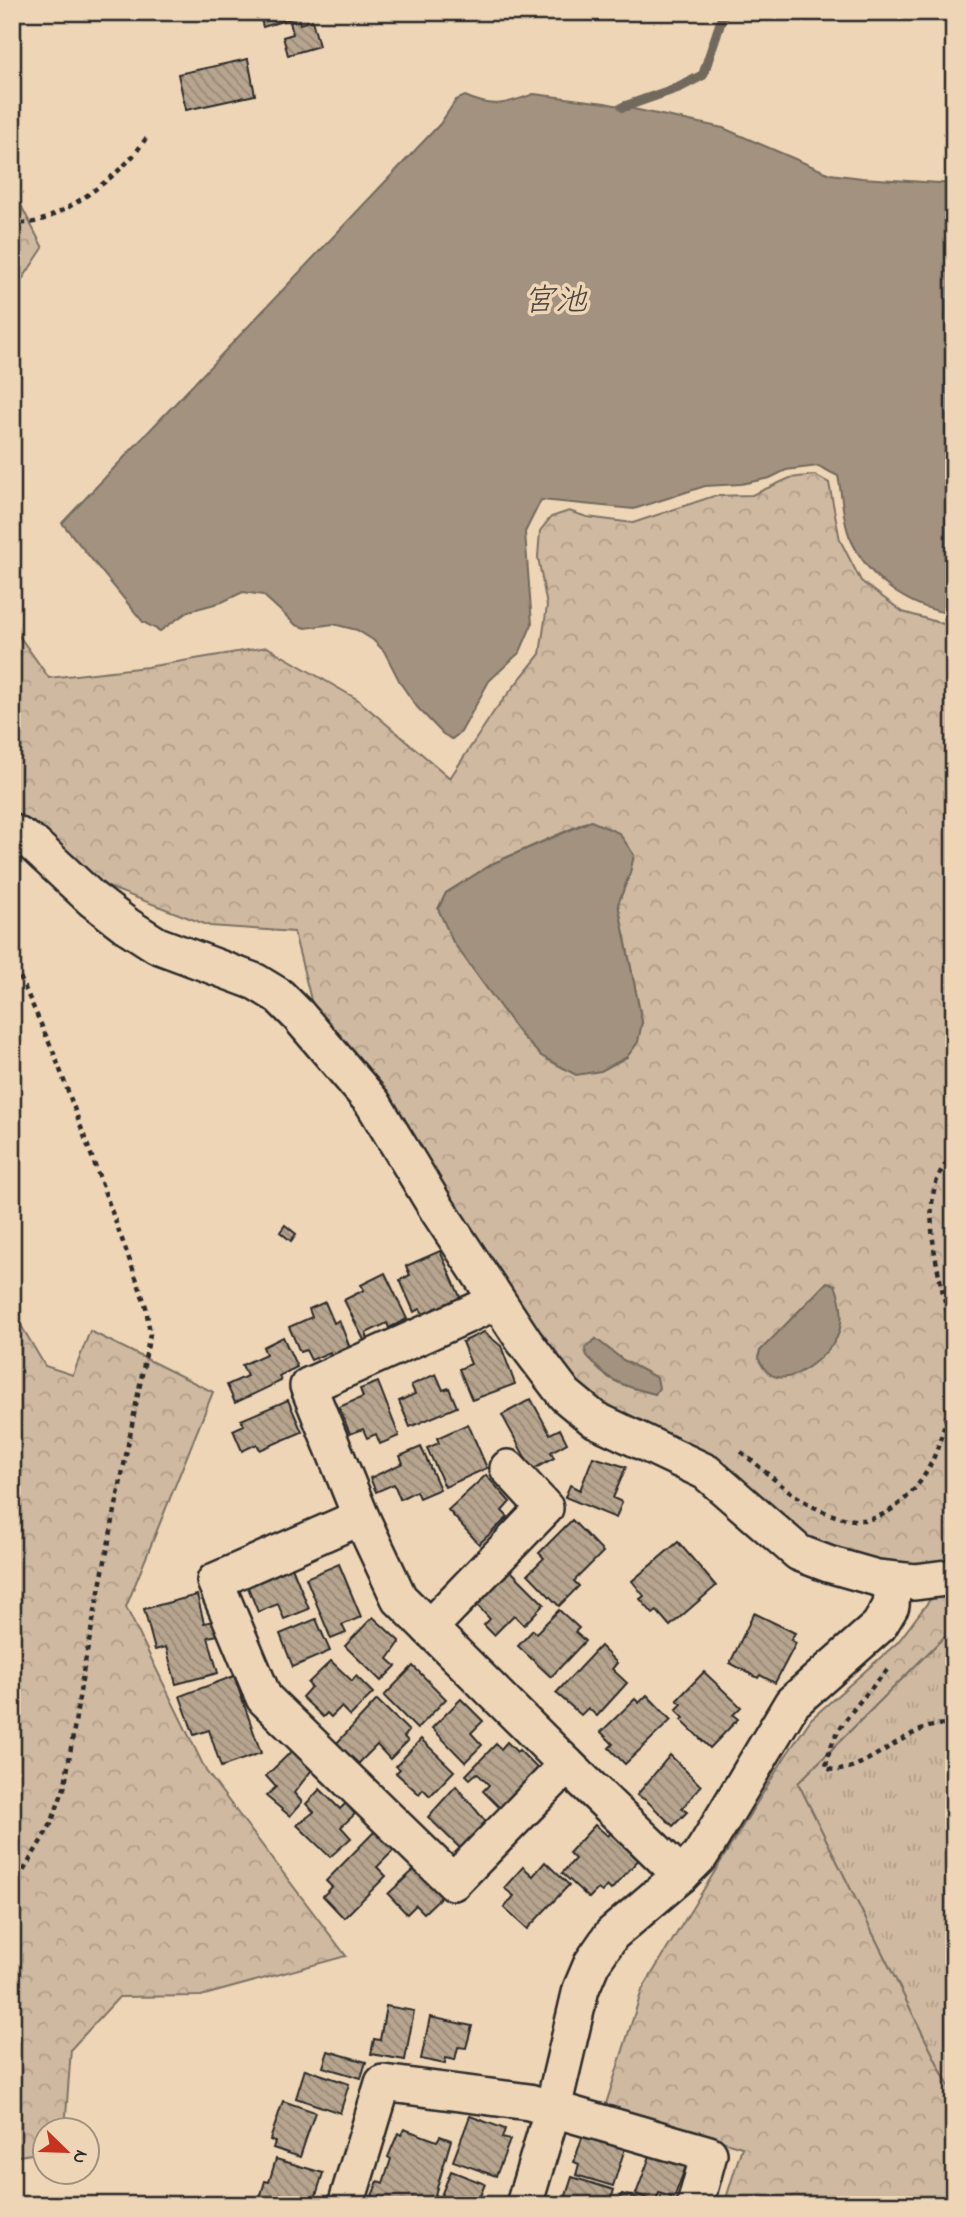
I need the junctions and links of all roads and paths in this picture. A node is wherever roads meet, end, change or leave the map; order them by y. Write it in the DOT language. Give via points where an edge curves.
graph roads {
  1 [pos="148,136"];
  2 [pos="12,219"];
  3 [pos="12,832"];
  4 [pos="12,959"];
  5 [pos="954,1155"];
  6 [pos="496,1301"];
  7 [pos="954,1358"];
  8 [pos="954,1368"];
  9 [pos="736,1447"];
  10 [pos="508,1468"];
  11 [pos="361,1517"];
  12 [pos="954,1577"];
  13 [pos="893,1580"];
  14 [pos="429,1628"];
  15 [pos="895,1660"];
  16 [pos="954,1725"];
  17 [pos="567,1765"];
  18 [pos="681,1875"];
  19 [pos="12,1894"];
  20 [pos="553,2108"];
  21 [pos="346,2205"];
  22 [pos="524,2205"];
  23 [pos="695,2205"];
  1 -- 2 [label="path" via="131,159 68,208 24,223"];
  3 -- 6 [label="street" via="32,843 92,899 158,945 279,996 373,1103"];
  4 -- 19 [label="path" via="55,1056 139,1286 150,1334 65,1785 51,1824"];
  5 -- 7 [label="path" via="934,1188 931,1209"];
  6 -- 11 [label="street" via="308,1386"];
  6 -- 13 [label="street" via="565,1395 593,1419 706,1472 800,1553"];
  8 -- 9 [label="path" via="948,1412 928,1471 914,1492 870,1521 839,1517 797,1497"];
  10 -- 14 [label="street" via="545,1508"];
  11 -- 14 [label="street" via="399,1598"];
  11 -- 17 [label="street" via="215,1581 264,1698 453,1882"];
  12 -- 13 [label="street"];
  13 -- 18 [label="street" via="891,1606 879,1626 792,1703 708,1845"];
  14 -- 17 [label="street"];
  15 -- 16 [label="path" via="837,1732 826,1768 834,1771 854,1766 931,1725"];
  17 -- 18 [label="street"];
  18 -- 20 [label="street" via="612,1934 592,1963 581,1989"];
  20 -- 21 [label="street" via="383,2083"];
  20 -- 22 [label="street"];
  20 -- 23 [label="street" via="709,2154"];
}
